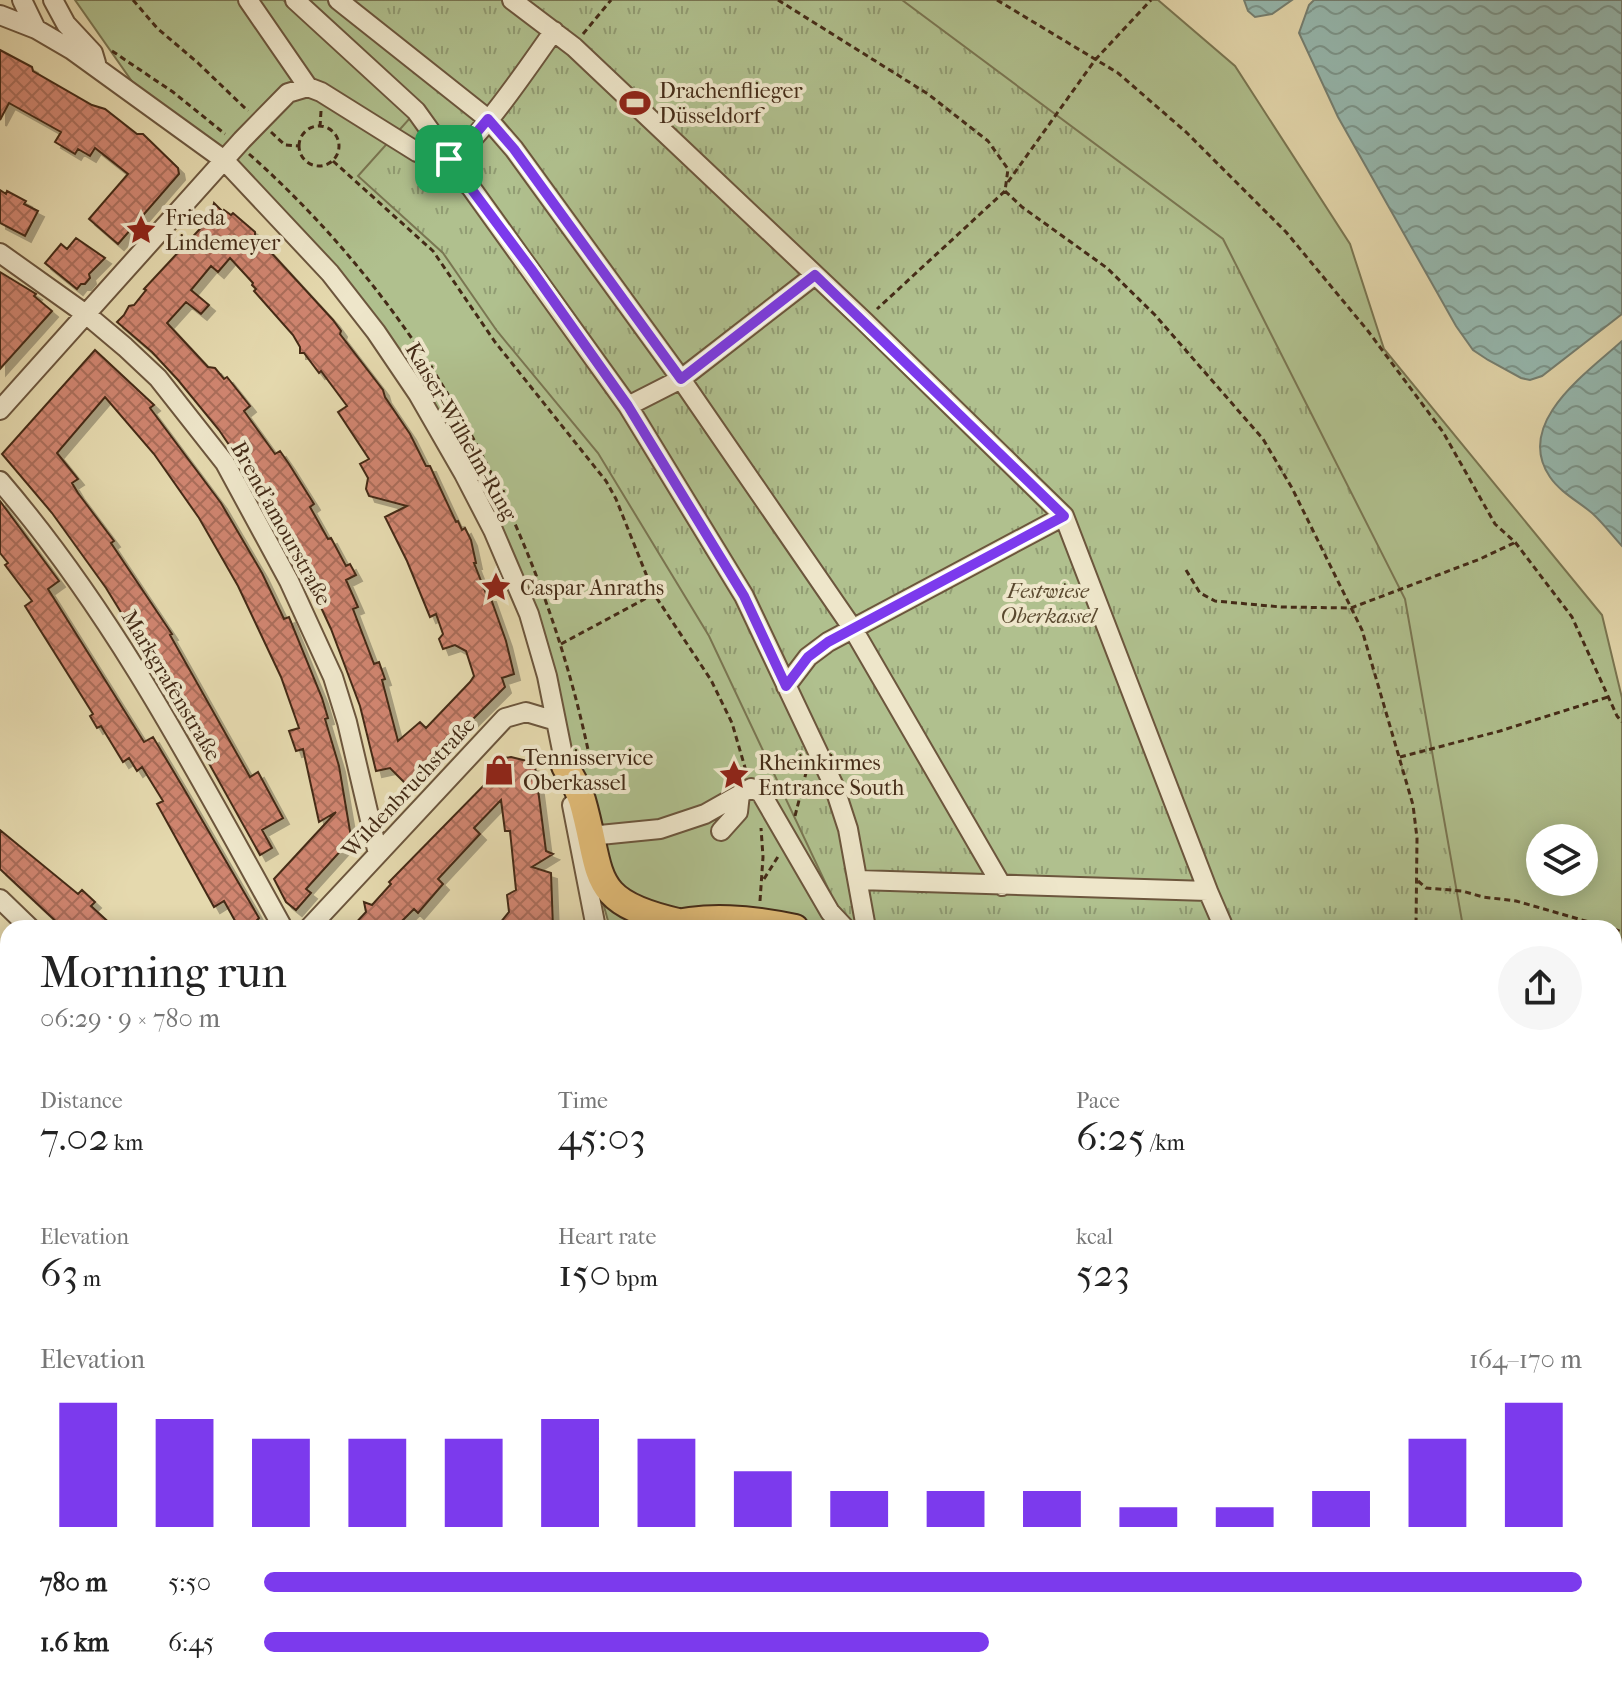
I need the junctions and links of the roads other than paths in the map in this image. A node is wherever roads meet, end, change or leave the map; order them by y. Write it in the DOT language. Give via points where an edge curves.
graph roads {
  1 [pos="22,0"];
  2 [pos="53,0"];
  3 [pos="248,0"];
  4 [pos="295,0"];
  5 [pos="338,0"];
  6 [pos="512,0"];
  7 [pos="0,15"];
  8 [pos="36,29"];
  9 [pos="554,31"];
  10 [pos="99,69"];
  11 [pos="308,87"];
  12 [pos="488,119"];
  13 [pos="449,159"];
  14 [pos="224,160"];
  15 [pos="0,253"];
  16 [pos="815,275"];
  17 [pos="87,315"];
  18 [pos="681,379"];
  19 [pos="628,406"];
  20 [pos="0,410"];
  21 [pos="0,481"];
  22 [pos="1064,516"];
  23 [pos="853,629"];
  24 [pos="786,686"];
  25 [pos="556,721"];
  26 [pos="565,766"];
  27 [pos="583,836"];
  28 [pos="378,854"];
  29 [pos="858,880"];
  30 [pos="1002,886"];
  31 [pos="1208,891"];
  32 [pos="0,899"];
  33 [pos="22,920"];
  34 [pos="279,920"];
  35 [pos="316,920"];
  36 [pos="595,920"];
  37 [pos="655,920"];
  38 [pos="714,920"];
  39 [pos="776,920"];
  40 [pos="838,920"];
  41 [pos="865,920"];
  42 [pos="1221,920"];
  1 -- 8 [label="street"];
  2 -- 8 [label="street, Kaiser-Wilhelm-Ring"];
  2 -- 10 [label="street, Kaiser-Wilhelm-Ring"];
  3 -- 11 [label="street"];
  4 -- 13 [label="street" via="416,111"];
  5 -- 12 [label="street"];
  6 -- 9 [label="street"];
  7 -- 8 [label="street, Kaiser-Wilhelm-Ring"];
  8 -- 10 [label="street, Kaiser-Wilhelm-Ring"];
  9 -- 12 [label="street"];
  9 -- 16 [label="street"];
  10 -- 14 [label="street, Kaiser-Wilhelm-Ring"];
  11 -- 13 [label="street" via="417,152"];
  11 -- 14 [label="street" via="288,93"];
  12 -- 13 [label="street"];
  12 -- 18 [label="street"];
  13 -- 19 [label="street"];
  14 -- 17 [label="street"];
  14 -- 25 [label="street, Kaiser-Wilhelm-Ring" via="330,273 418,394 493,530 529,614"];
  15 -- 17 [label="street, Brend'amourstraße"];
  16 -- 18 [label="street"];
  16 -- 22 [label="street"];
  17 -- 20 [label="street"];
  17 -- 28 [label="street, Brend'amourstraße" via="158,378 188,414 225,463 265,536 333,677"];
  18 -- 19 [label="street"];
  18 -- 23 [label="street"];
  19 -- 24 [label="street" via="744,596"];
  21 -- 34 [label="street, Markgrafenstraße" via="121,643"];
  22 -- 23 [label="street"];
  22 -- 31 [label="street"];
  23 -- 24 [label="street" via="808,657"];
  23 -- 30 [label="street"];
  24 -- 29 [label="street" via="834,786"];
  25 -- 26 [label="street, Kaiser-Wilhelm-Ring"];
  25 -- 28 [label="street, Wildenbruchstraße" via="526,712 505,718"];
  26 -- 27 [label="highway" via="581,797"];
  27 -- 36 [label="street"];
  27 -- 37 [label="highway" via="603,883 635,911"];
  27 -- 40 [label="street" via="711,821 746,791 761,793"];
  28 -- 35 [label="street, Wildenbruchstraße"];
  29 -- 30 [label="street"];
  29 -- 41 [label="street"];
  30 -- 31 [label="street"];
  31 -- 42 [label="street"];
  32 -- 33 [label="street"];
  38 -- 39 [label="highway" via="761,914"];
}
